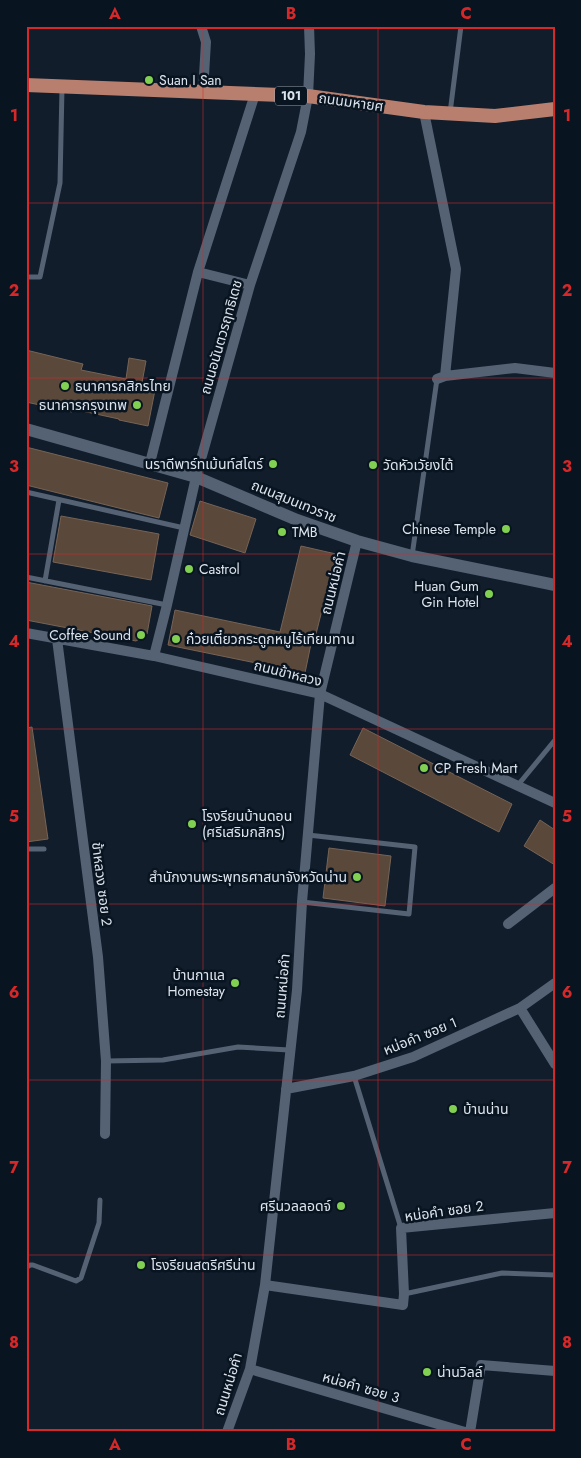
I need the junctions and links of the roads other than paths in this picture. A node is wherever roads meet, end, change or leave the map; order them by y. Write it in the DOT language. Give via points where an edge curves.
graph roads {
  1 [pos="201,26"];
  2 [pos="309,26"];
  3 [pos="461,26"];
  4 [pos="26,85"];
  5 [pos="62,86"];
  6 [pos="203,92"];
  7 [pos="255,94"];
  8 [pos="308,96"];
  9 [pos="555,109"];
  10 [pos="424,112"];
  11 [pos="450,114"];
  12 [pos="198,272"];
  13 [pos="26,277"];
  14 [pos="250,285"];
  15 [pos="555,373"];
  16 [pos="441,377"];
  17 [pos="26,429"];
  18 [pos="150,462"];
  19 [pos="196,477"];
  20 [pos="26,492"];
  21 [pos="59,500"];
  22 [pos="185,528"];
  23 [pos="357,542"];
  24 [pos="412,556"];
  25 [pos="26,577"];
  26 [pos="45,581"];
  27 [pos="555,585"];
  28 [pos="167,605"];
  29 [pos="26,633"];
  30 [pos="57,638"];
  31 [pos="154,656"];
  32 [pos="320,694"];
  33 [pos="555,740"];
  34 [pos="518,786"];
  35 [pos="555,803"];
  36 [pos="307,835"];
  37 [pos="26,849"];
  38 [pos="44,849"];
  39 [pos="555,888"];
  40 [pos="302,902"];
  41 [pos="508,924"];
  42 [pos="555,983"];
  43 [pos="520,1008"];
  44 [pos="289,1050"];
  45 [pos="106,1061"];
  46 [pos="555,1064"];
  47 [pos="354,1076"];
  48 [pos="286,1089"];
  49 [pos="105,1134"];
  50 [pos="100,1200"];
  51 [pos="555,1213"];
  52 [pos="401,1228"];
  53 [pos="26,1268"];
  54 [pos="555,1275"];
  55 [pos="266,1285"];
  56 [pos="404,1294"];
  57 [pos="250,1369"];
  58 [pos="555,1371"];
  59 [pos="227,1432"];
  60 [pos="466,1432"];
  61 [pos="470,1432"];
  1 -- 6 [label="street" via="206,42"];
  2 -- 8 [label="street, ถนนอนันตวรฤทธิเดช"];
  3 -- 11 [label="lane"];
  4 -- 5 [label="main road, ถนนมหายศ / 101"];
  5 -- 6 [label="main road, ถนนมหายศ / 101"];
  5 -- 13 [label="lane" via="60,183 40,277"];
  6 -- 7 [label="main road, ถนนมหายศ / 101"];
  7 -- 8 [label="main road, ถนนมหายศ / 101"];
  7 -- 12 [label="street"];
  8 -- 10 [label="main road, ถนนมหายศ / 101"];
  8 -- 14 [label="street, ถนนอนันตวรฤทธิเดช" via="301,132"];
  9 -- 11 [label="main road, ถนนมหายศ / 101" via="495,116"];
  10 -- 11 [label="main road, ถนนมหายศ / 101"];
  10 -- 16 [label="street" via="456,270"];
  12 -- 14 [label="street"];
  12 -- 18 [label="street"];
  14 -- 19 [label="street, ถนนอนันตวรฤทธิเดช"];
  15 -- 16 [label="street" via="515,368"];
  16 -- 24 [label="lane"];
  17 -- 18 [label="street, ถนนสุมนเทวราช"];
  18 -- 19 [label="street, ถนนสุมนเทวราช"];
  19 -- 22 [label="street, ถนนอนันตวรฤทธิเดช"];
  19 -- 23 [label="street, ถนนสุมนเทวราช"];
  20 -- 21 [label="lane"];
  21 -- 22 [label="lane"];
  21 -- 26 [label="lane"];
  22 -- 28 [label="street, ถนนอนันตวรฤทธิเดช"];
  23 -- 24 [label="street, ถนนสุมนเทวราช"];
  23 -- 32 [label="street, ถนนหน่อคำ"];
  24 -- 27 [label="street, ถนนสุมนเทวราช"];
  25 -- 26 [label="lane"];
  26 -- 28 [label="lane"];
  28 -- 31 [label="street, ถนนอนันตวรฤทธิเดช"];
  29 -- 30 [label="street, ถนนข้าหลวง"];
  30 -- 31 [label="street, ถนนข้าหลวง"];
  30 -- 45 [label="street, ข้าหลวง ซอย 2" via="98,957"];
  31 -- 32 [label="street, ถนนข้าหลวง"];
  32 -- 34 [label="street, ถนนข้าหลวง"];
  32 -- 36 [label="street, ถนนหน่อคำ"];
  33 -- 34 [label="lane"];
  34 -- 35 [label="street, ถนนข้าหลวง"];
  36 -- 40 [label="street, ถนนหน่อคำ"];
  36 -- 40 [label="lane" via="416,847 409,914"];
  37 -- 38 [label="lane"];
  39 -- 41 [label="street"];
  40 -- 44 [label="street, ถนนหน่อคำ" via="297,990"];
  42 -- 43 [label="street, หน่อคำ ซอย 1"];
  43 -- 46 [label="street"];
  43 -- 47 [label="street, หน่อคำ ซอย 1" via="413,1057"];
  44 -- 45 [label="lane" via="238,1047 163,1060"];
  44 -- 48 [label="street, ถนนหน่อคำ"];
  45 -- 49 [label="street, ข้าหลวง ซอย 2"];
  47 -- 48 [label="street, หน่อคำ ซอย 1"];
  47 -- 52 [label="lane"];
  48 -- 55 [label="street, ถนนหน่อคำ"];
  50 -- 53 [label="lane" via="99,1223 81,1278 76,1281 33,1265"];
  51 -- 52 [label="street, หน่อคำ ซอย 2"];
  52 -- 56 [label="street, หน่อคำ ซอย 2"];
  54 -- 56 [label="lane" via="502,1273"];
  55 -- 56 [label="street" via="403,1305"];
  55 -- 57 [label="street, ถนนหน่อคำ"];
  57 -- 59 [label="street, ถนนหน่อคำ"];
  57 -- 60 [label="street, หน่อคำ ซอย 3"];
  58 -- 61 [label="street" via="482,1366"];
}
